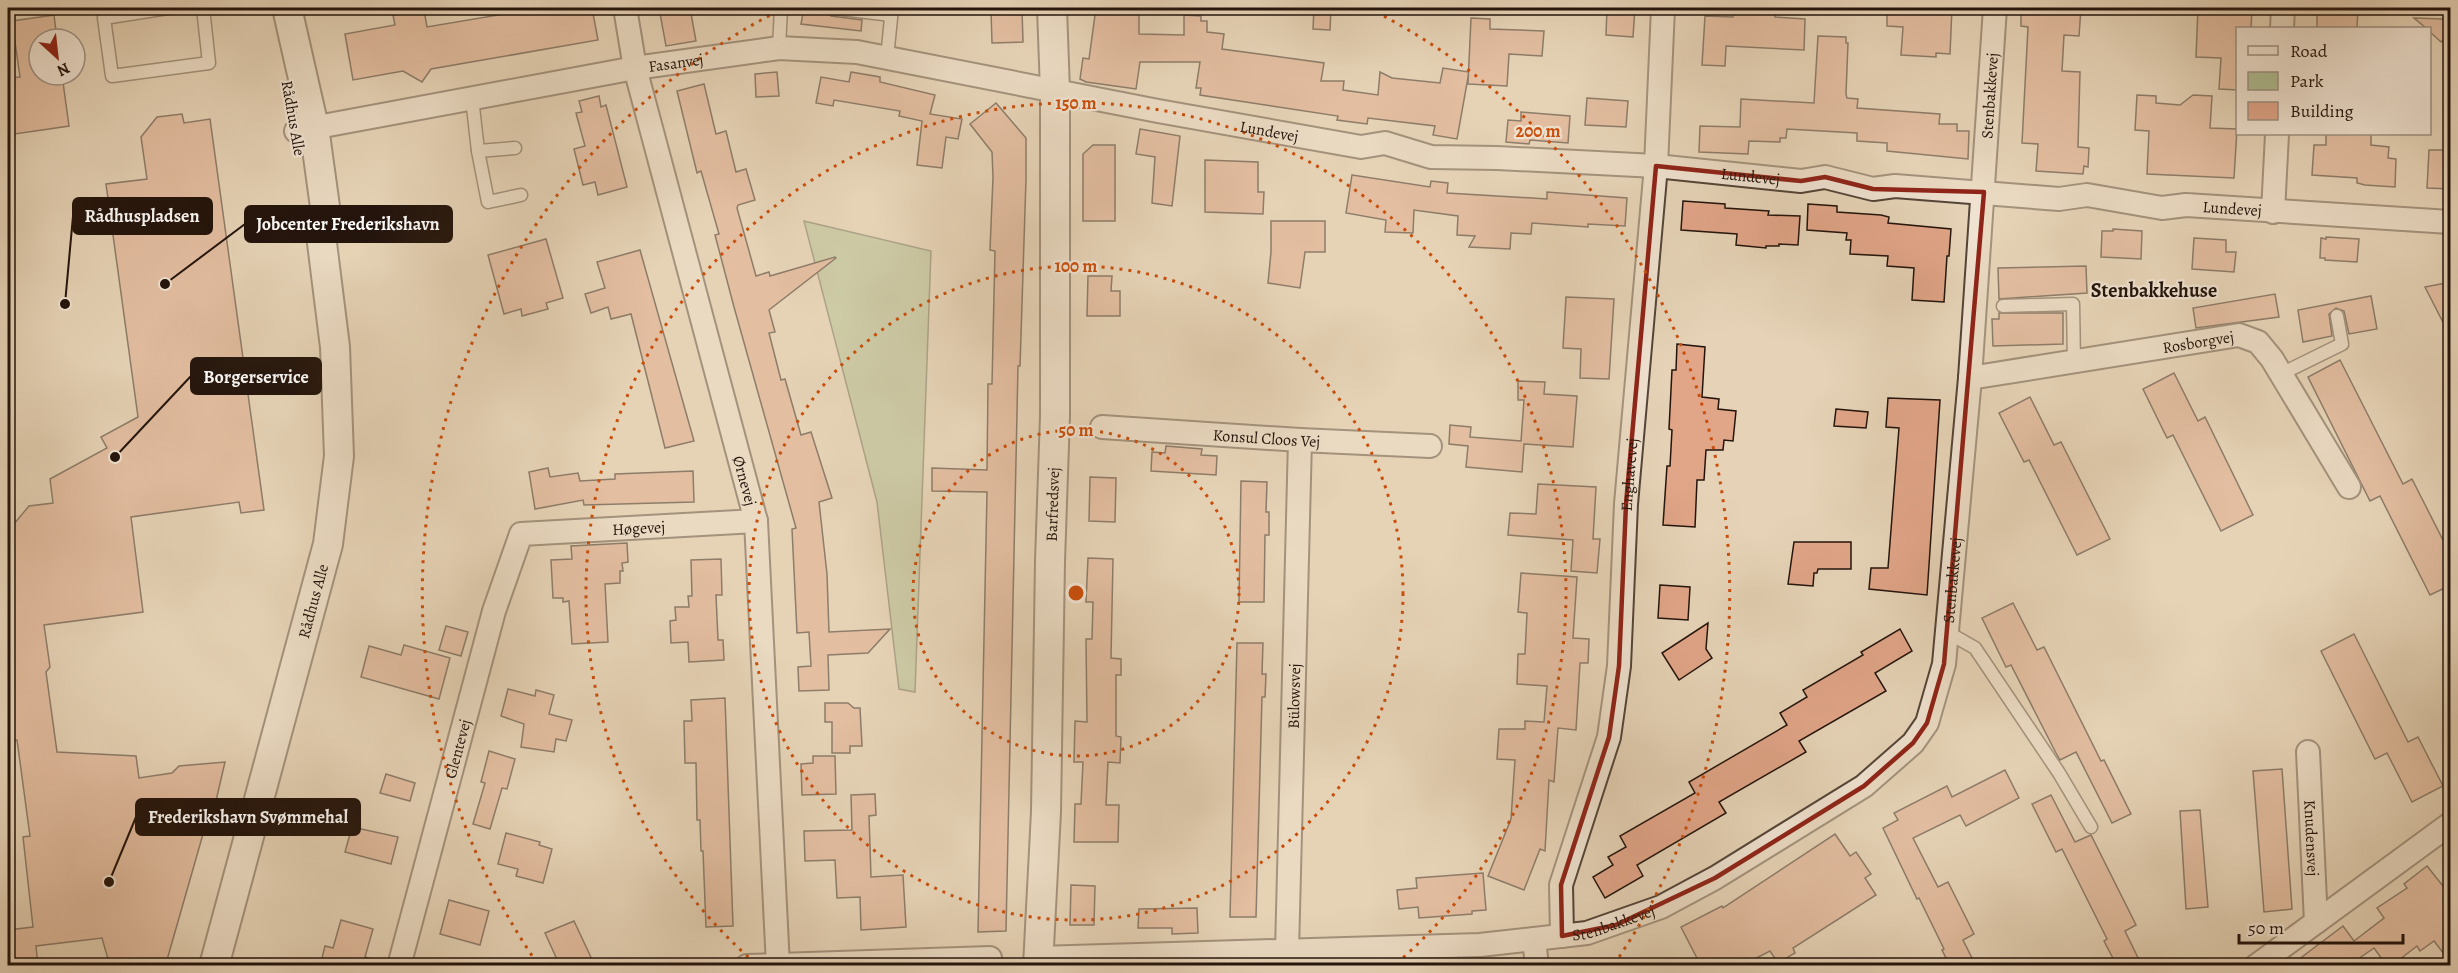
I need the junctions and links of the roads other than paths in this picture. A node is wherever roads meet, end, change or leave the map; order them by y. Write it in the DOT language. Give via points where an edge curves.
graph roads {
  1 [pos="168,8"];
  2 [pos="203,8"];
  3 [pos="271,8"];
  4 [pos="286,8"];
  5 [pos="625,8"];
  6 [pos="833,8"];
  7 [pos="1052,8"];
  8 [pos="1663,8"];
  9 [pos="1995,8"];
  10 [pos="2283,8"];
  11 [pos="779,9"];
  12 [pos="891,11"];
  13 [pos="2282,27"];
  14 [pos="779,48"];
  15 [pos="887,58"];
  16 [pos="635,68"];
  17 [pos="1055,91"];
  18 [pos="472,98"];
  19 [pos="305,129"];
  20 [pos="2277,135"];
  21 [pos="515,148"];
  22 [pos="478,151"];
  23 [pos="1656,166"];
  24 [pos="1984,192"];
  25 [pos="521,195"];
  26 [pos="2272,212"];
  27 [pos="2451,222"];
  28 [pos="2003,306"];
  29 [pos="2337,316"];
  30 [pos="2074,362"];
  31 [pos="2281,374"];
  32 [pos="1970,378"];
  33 [pos="1102,427"];
  34 [pos="1300,440"];
  35 [pos="1430,446"];
  36 [pos="2349,487"];
  37 [pos="756,521"];
  38 [pos="521,534"];
  39 [pos="1947,632"];
  40 [pos="2308,752"];
  41 [pos="2451,824"];
  42 [pos="2091,827"];
  43 [pos="2316,922"];
  44 [pos="1562,936"];
  45 [pos="1534,939"];
  46 [pos="1287,951"];
  47 [pos="990,958"];
  48 [pos="1038,962"];
  49 [pos="778,964"];
  50 [pos="214,966"];
  51 [pos="399,966"];
  52 [pos="747,966"];
  53 [pos="1537,966"];
  54 [pos="2256,966"];
  1 -- 2 [label="lane" via="104,18 112,76 208,63"];
  3 -- 19 [label="street, Rådhus Alle"];
  4 -- 19 [label="street, Rådhus Alle"];
  5 -- 16 [label="street, Ørnevej"];
  6 -- 12 [label="lane"];
  7 -- 17 [label="street, Barfredsvej"];
  8 -- 23 [label="street, Enghavevej"];
  9 -- 24 [label="street, Stenbakkevej"];
  10 -- 13 [label="street"];
  11 -- 14 [label="lane"];
  12 -- 15 [label="lane"];
  14 -- 15 [label="street, Fasanvej" via="857,52"];
  14 -- 16 [label="street, Fasanvej"];
  15 -- 17 [label="street, Fasanvej"];
  16 -- 18 [label="street, Fasanvej"];
  16 -- 37 [label="street, Ørnevej"];
  17 -- 23 [label="street, Lundevej" via="1361,147 1385,143 1431,157"];
  17 -- 48 [label="street, Barfredsvej" via="1055,416 1046,813"];
  18 -- 19 [label="street, Fasanvej"];
  18 -- 22 [label="lane"];
  19 -- 50 [label="street, Rådhus Alle" via="325,207 320,227 335,347 339,456 328,544"];
  20 -- 26 [label="street"];
  21 -- 22 [label="lane"];
  22 -- 25 [label="lane" via="488,202"];
  23 -- 24 [label="street, Lundevej" via="1801,181 1825,177 1873,189 1895,186"];
  23 -- 44 [label="street, Enghavevej" via="1626,504 1619,666 1609,736 1561,885"];
  24 -- 26 [label="street, Lundevej" via="2059,199 2087,195 2162,208 2186,205"];
  24 -- 32 [label="street, Stenbakkevej"];
  26 -- 27 [label="street, Lundevej"];
  28 -- 30 [label="lane" via="2073,304"];
  29 -- 31 [label="lane" via="2342,344"];
  30 -- 31 [label="street, Rosborgvej" via="2239,335 2258,342"];
  30 -- 32 [label="street, Rosborgvej"];
  31 -- 36 [label="street, Rosborgvej"];
  32 -- 39 [label="street, Stenbakkevej"];
  33 -- 34 [label="street, Konsul Cloos Vej"];
  34 -- 35 [label="street, Konsul Cloos Vej"];
  34 -- 46 [label="street, Bülowsvej"];
  37 -- 38 [label="street, Høgevej"];
  37 -- 49 [label="street, Ørnevej"];
  38 -- 51 [label="street, Glentevej" via="494,611"];
  39 -- 42 [label="lane" via="1975,648"];
  39 -- 44 [label="street, Stenbakkevej" via="1944,664 1927,723 1913,743 1864,786 1661,907 1587,933"];
  40 -- 43 [label="street, Knudensvej"];
  41 -- 43 [label="street"];
  43 -- 54 [label="street"];
  44 -- 45 [label="street, Stenbakkevej"];
  45 -- 46 [label="street, Stenbakkevej" via="1480,945"];
  45 -- 53 [label="street"];
  46 -- 48 [label="street, Stenbakkevej"];
  47 -- 49 [label="street"];
  49 -- 52 [label="street"];
}
